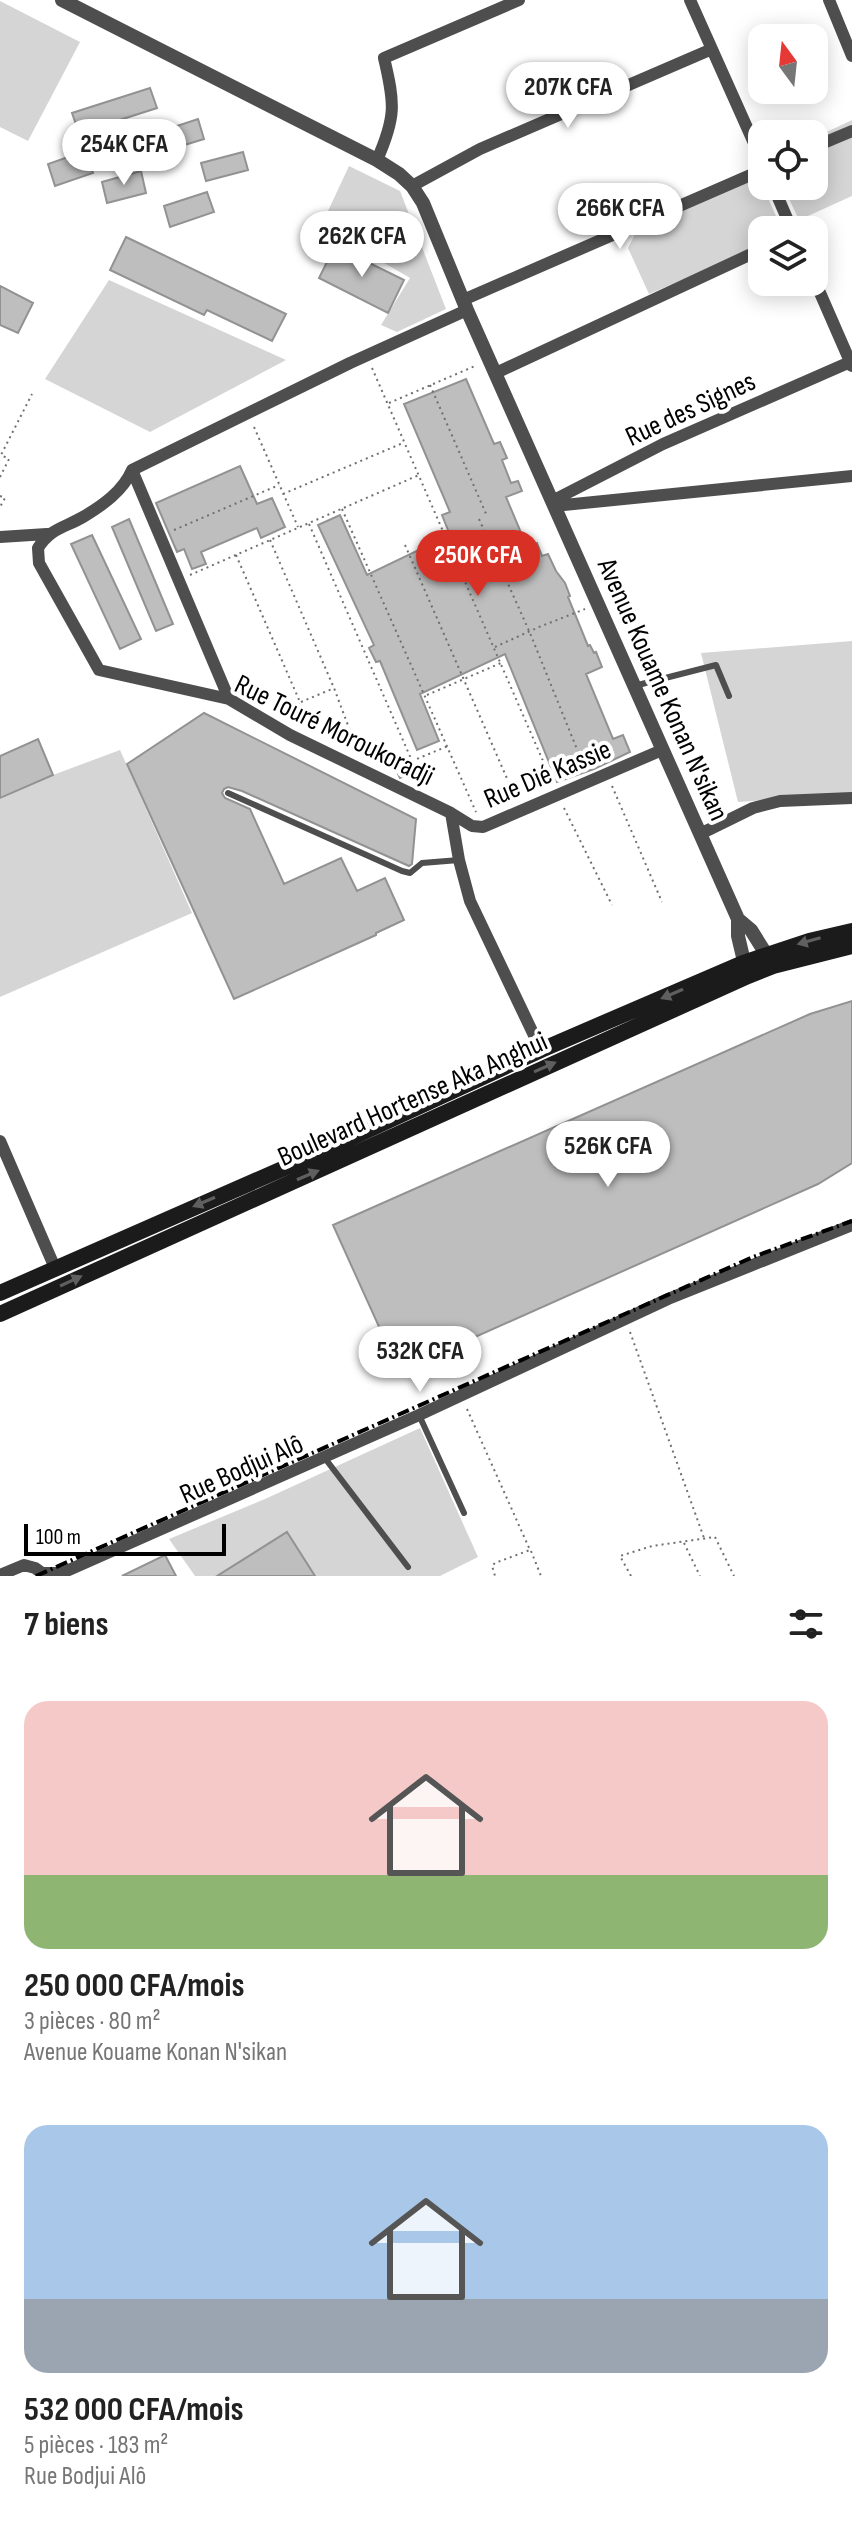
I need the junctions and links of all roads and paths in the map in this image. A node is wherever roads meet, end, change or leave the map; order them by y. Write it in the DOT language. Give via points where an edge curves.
graph roads {
  1 [pos="62,0"];
  2 [pos="519,0"];
  3 [pos="690,0"];
  4 [pos="829,0"];
  5 [pos="712,49"];
  6 [pos="852,56"];
  7 [pos="748,130"];
  8 [pos="852,131"];
  9 [pos="828,141"];
  10 [pos="377,160"];
  11 [pos="748,176"];
  12 [pos="412,186"];
  13 [pos="748,255"];
  14 [pos="821,296"];
  15 [pos="465,305"];
  16 [pos="367,356"];
  17 [pos="851,364"];
  18 [pos="493,366"];
  19 [pos="430,385"];
  20 [pos="32,394"];
  21 [pos="388,403"];
  22 [pos="248,412"];
  23 [pos="404,442"];
  24 [pos="132,470"];
  25 [pos="420,475"];
  26 [pos="852,476"];
  27 [pos="0,477"];
  28 [pos="279,485"];
  29 [pos="283,494"];
  30 [pos="0,496"];
  31 [pos="553,503"];
  32 [pos="0,507"];
  33 [pos="342,509"];
  34 [pos="487,516"];
  35 [pos="479,519"];
  36 [pos="309,524"];
  37 [pos="298,528"];
  38 [pos="47,534"];
  39 [pos="0,537"];
  40 [pos="159,537"];
  41 [pos="270,540"];
  42 [pos="405,545"];
  43 [pos="236,555"];
  44 [pos="178,580"];
  45 [pos="598,604"];
  46 [pos="530,633"];
  47 [pos="494,648"];
  48 [pos="501,663"];
  49 [pos="464,679"];
  50 [pos="634,686"];
  51 [pos="334,688"];
  52 [pos="426,695"];
  53 [pos="729,696"];
  54 [pos="229,699"];
  55 [pos="300,702"];
  56 [pos="290,735"];
  57 [pos="448,746"];
  58 [pos="662,750"];
  59 [pos="366,772"];
  60 [pos="607,774"];
  61 [pos="594,780"];
  62 [pos="228,793"];
  63 [pos="558,795"];
  64 [pos="852,798"];
  65 [pos="521,811"];
  66 [pos="451,813"];
  67 [pos="483,827"];
  68 [pos="700,834"];
  69 [pos="459,860"];
  70 [pos="662,902"];
  71 [pos="612,905"];
  72 [pos="738,919"];
  73 [pos="852,931"];
  74 [pos="852,946"];
  75 [pos="770,960"];
  76 [pos="746,970"];
  77 [pos="541,1050"];
  78 [pos="0,1141"];
  79 [pos="852,1225"];
  80 [pos="55,1268"];
  81 [pos="0,1293"];
  82 [pos="0,1314"];
  83 [pos="625,1318"];
  84 [pos="461,1395"];
  85 [pos="419,1415"];
  86 [pos="324,1457"];
  87 [pos="464,1513"];
  88 [pos="704,1538"];
  89 [pos="684,1542"];
  90 [pos="530,1550"];
  91 [pos="408,1567"];
  92 [pos="0,1575"];
  93 [pos="63,1575"];
  94 [pos="495,1576"];
  95 [pos="541,1576"];
  96 [pos="631,1576"];
  97 [pos="700,1576"];
  98 [pos="734,1576"];
  1 -- 10 [label="street, Avenue Kouame Konan N'sikan"];
  2 -- 10 [label="street" via="384,58 393,115"];
  3 -- 5 [label="street"];
  4 -- 6 [label="street"];
  5 -- 7 [label="street"];
  5 -- 12 [label="street" via="480,149"];
  8 -- 9 [label="street"];
  10 -- 12 [label="street, Avenue Kouame Konan N'sikan"];
  11 -- 15 [label="street"];
  12 -- 15 [label="street, Avenue Kouame Konan N'sikan"];
  13 -- 18 [label="street"];
  14 -- 17 [label="street"];
  15 -- 16 [label="street"];
  15 -- 18 [label="street, Avenue Kouame Konan N'sikan"];
  16 -- 21 [label="path"];
  16 -- 22 [label="street"];
  17 -- 31 [label="street, Rue des Signes" via="663,444"];
  18 -- 19 [label="path"];
  18 -- 31 [label="street, Avenue Kouame Konan N'sikan"];
  19 -- 21 [label="path"];
  19 -- 34 [label="path"];
  20 -- 27 [label="path" via="1,455 9,459"];
  21 -- 23 [label="path"];
  22 -- 24 [label="street"];
  22 -- 28 [label="path"];
  23 -- 25 [label="path"];
  23 -- 29 [label="path"];
  24 -- 38 [label="street" via="126,485 110,498"];
  24 -- 40 [label="street"];
  25 -- 33 [label="path"];
  25 -- 47 [label="path"];
  26 -- 31 [label="street"];
  28 -- 29 [label="path"];
  28 -- 40 [label="path"];
  29 -- 37 [label="path"];
  30 -- 32 [label="path" via="5,498"];
  31 -- 45 [label="street, Avenue Kouame Konan N'sikan"];
  33 -- 36 [label="path"];
  33 -- 52 [label="path"];
  35 -- 46 [label="path"];
  36 -- 37 [label="path"];
  36 -- 57 [label="path" via="412,761"];
  37 -- 41 [label="path"];
  38 -- 39 [label="street"];
  38 -- 54 [label="street, Rue Touré Moroukoradji" via="38,548 39,563 99,670"];
  40 -- 44 [label="street"];
  41 -- 43 [label="path"];
  41 -- 51 [label="path"];
  42 -- 49 [label="path"];
  43 -- 44 [label="path"];
  43 -- 55 [label="path"];
  44 -- 54 [label="street"];
  45 -- 46 [label="path"];
  45 -- 50 [label="street, Avenue Kouame Konan N'sikan"];
  46 -- 47 [label="path"];
  46 -- 61 [label="path"];
  47 -- 48 [label="path"];
  48 -- 49 [label="path"];
  48 -- 63 [label="path"];
  49 -- 52 [label="path"];
  49 -- 65 [label="path"];
  50 -- 53 [label="lane" via="716,665"];
  50 -- 58 [label="street, Avenue Kouame Konan N'sikan"];
  51 -- 55 [label="path"];
  51 -- 59 [label="path"];
  52 -- 57 [label="path"];
  54 -- 56 [label="street, Rue Touré Moroukoradji"];
  55 -- 56 [label="path"];
  56 -- 59 [label="street, Rue Touré Moroukoradji"];
  57 -- 67 [label="path"];
  58 -- 60 [label="street, Rue Dié Kassie"];
  58 -- 68 [label="street, Avenue Kouame Konan N'sikan"];
  59 -- 66 [label="street, Rue Touré Moroukoradji"];
  60 -- 61 [label="street, Rue Dié Kassie"];
  60 -- 70 [label="path"];
  61 -- 63 [label="street, Rue Dié Kassie"];
  62 -- 69 [label="lane" via="402,871 410,873 422,863"];
  63 -- 65 [label="street, Rue Dié Kassie"];
  63 -- 71 [label="path"];
  64 -- 68 [label="street" via="780,801"];
  65 -- 67 [label="street, Rue Dié Kassie"];
  66 -- 67 [label="street, Rue Dié Kassie"];
  66 -- 69 [label="street, Rue Touré Moroukoradji"];
  68 -- 72 [label="street, Avenue Kouame Konan N'sikan"];
  69 -- 77 [label="street, Rue Touré Moroukoradji" via="470,901"];
  72 -- 75 [label="street, Avenue Kouame Konan N'sikan"];
  72 -- 76 [label="street, Avenue Kouame Konan N'sikan"];
  73 -- 75 [label="main road, Boulevard Hortense Aka Anghui, one-way" via="809,941"];
  74 -- 75 [label="main road, Boulevard Hortense Aka Anghui"];
  75 -- 76 [label="main road, Boulevard Hortense Aka Anghui"];
  76 -- 77 [label="main road, Boulevard Hortense Aka Anghui, one-way"];
  82 -- 76 [label="main road, Boulevard Hortense Aka Anghui, one-way"];
  77 -- 80 [label="main road, Boulevard Hortense Aka Anghui, one-way"];
  78 -- 80 [label="street"];
  79 -- 83 [label="street, Rue Bodjui Alô"];
  80 -- 81 [label="main road, Boulevard Hortense Aka Anghui"];
  83 -- 84 [label="street, Rue Bodjui Alô"];
  83 -- 88 [label="path"];
  84 -- 85 [label="street, Rue Bodjui Alô"];
  84 -- 90 [label="path"];
  85 -- 86 [label="street, Rue Bodjui Alô"];
  85 -- 87 [label="lane"];
  86 -- 91 [label="lane"];
  86 -- 93 [label="street, Rue Bodjui Alô"];
  88 -- 89 [label="path"];
  88 -- 98 [label="path" via="715,1537"];
  89 -- 96 [label="path" via="620,1556"];
  89 -- 97 [label="path"];
  90 -- 94 [label="path" via="495,1563"];
  90 -- 95 [label="path"];
  92 -- 93 [label="street, Rue Bodjui Alô" via="24,1565"];
}
